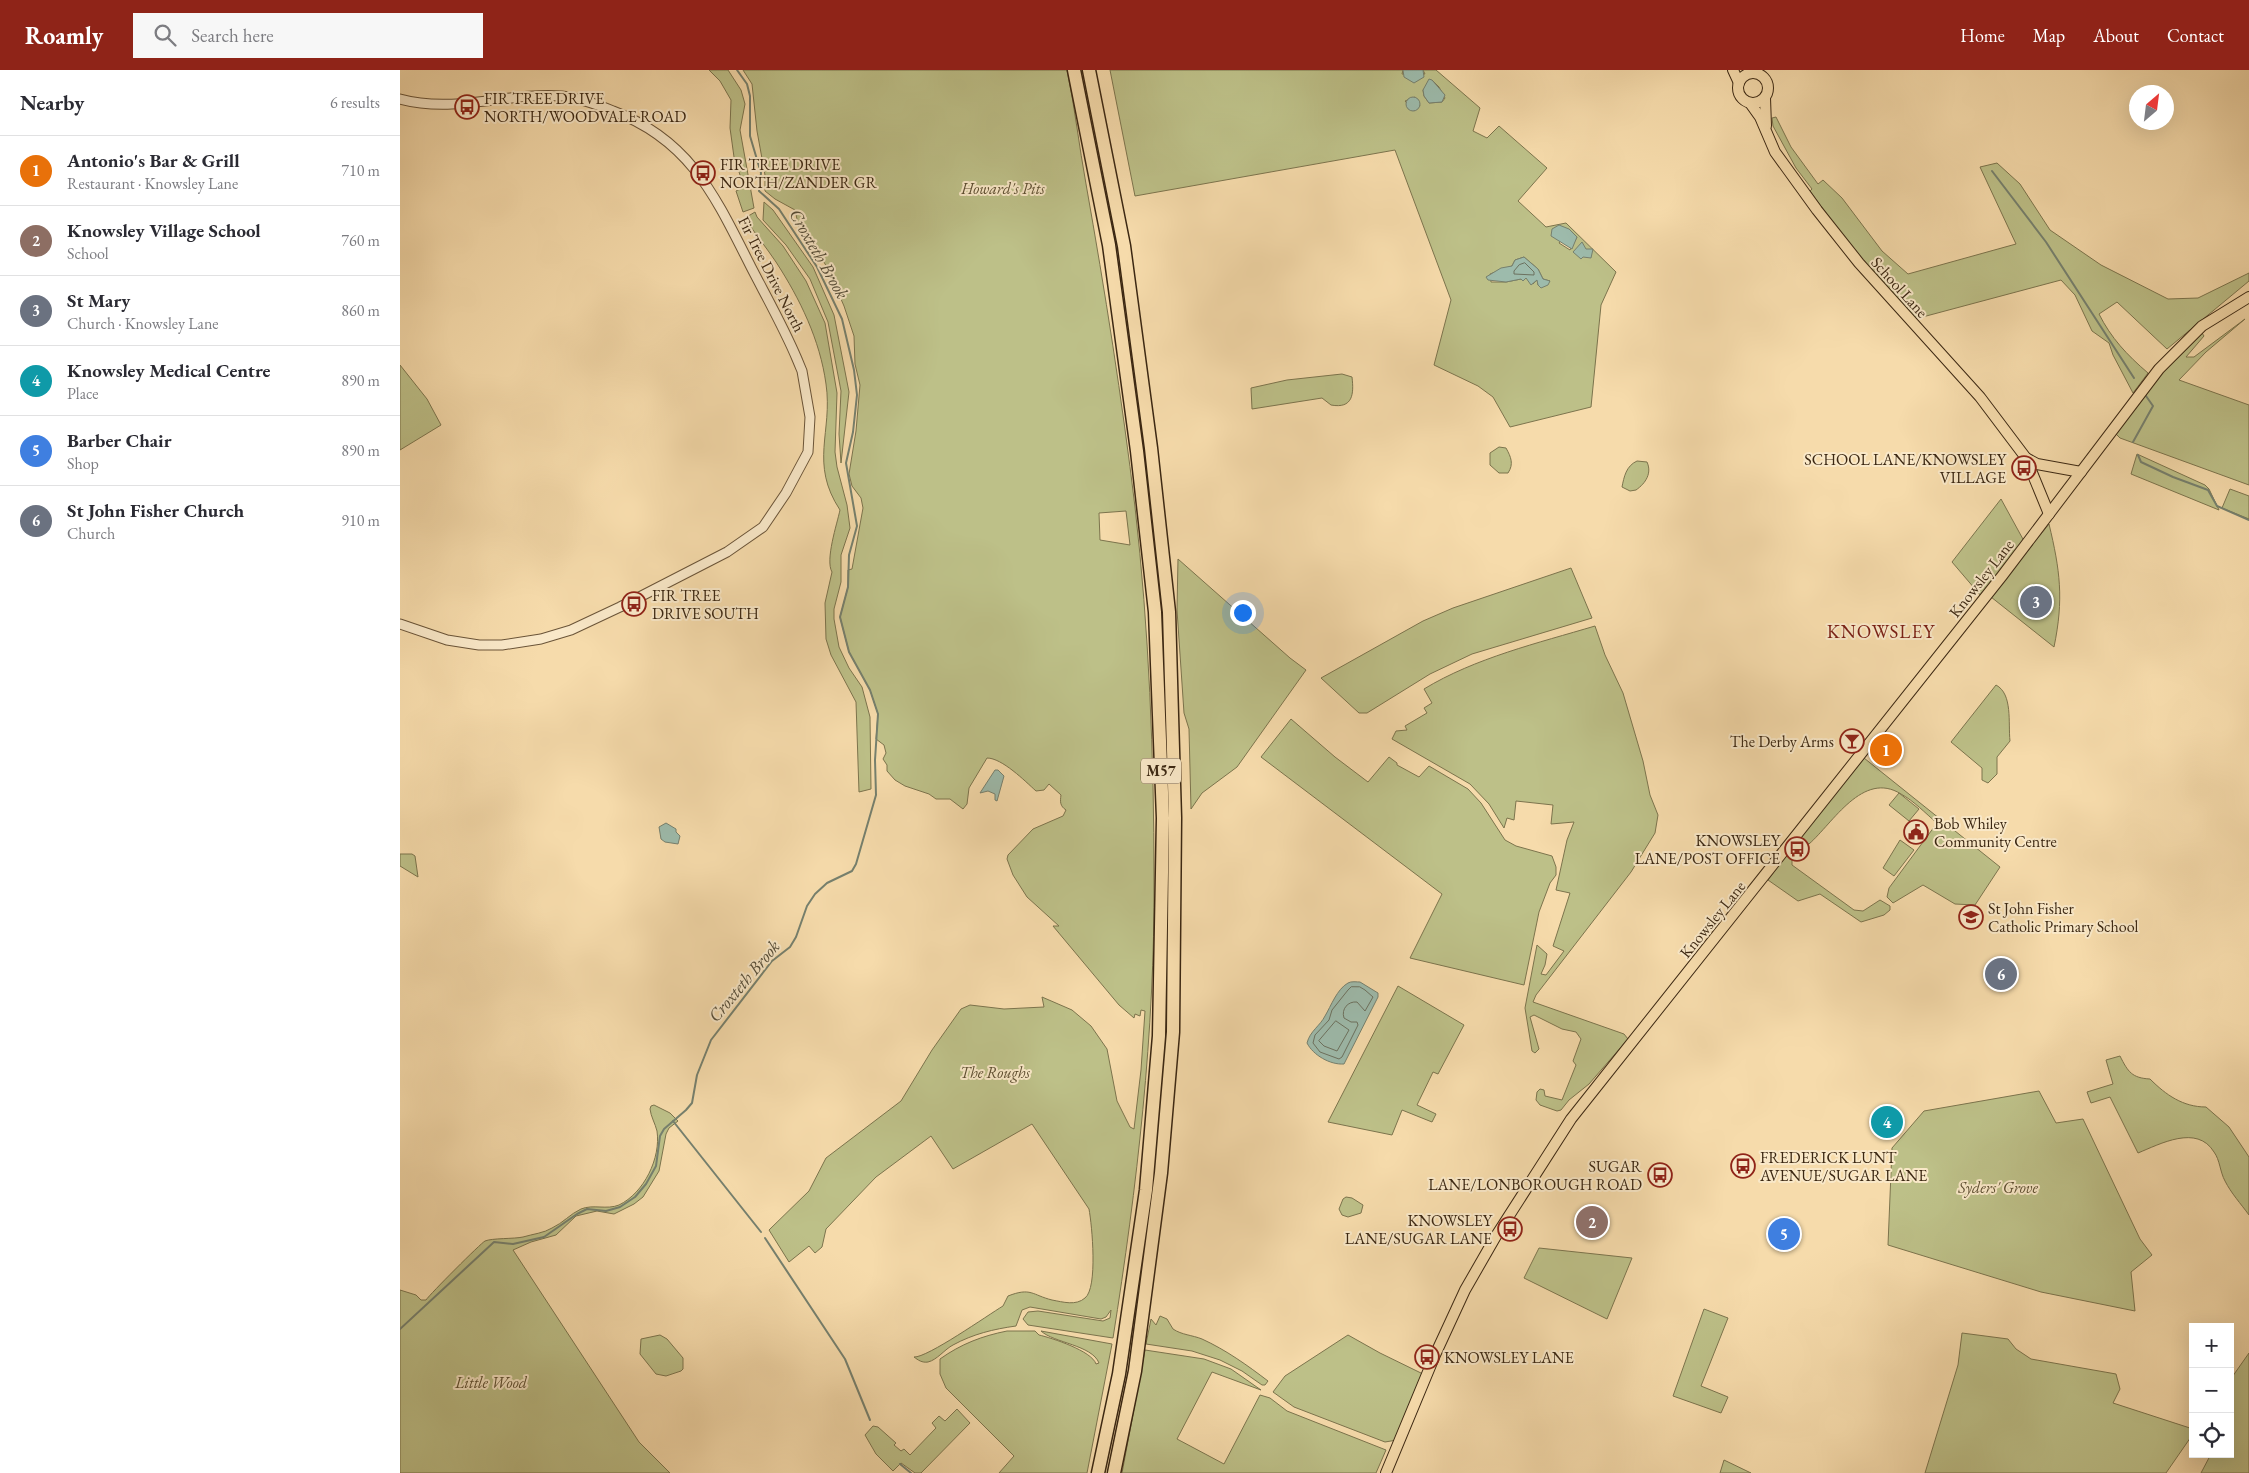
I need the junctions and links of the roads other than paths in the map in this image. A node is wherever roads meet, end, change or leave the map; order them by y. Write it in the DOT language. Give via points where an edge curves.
graph roads {
  1 [pos="1074,70"];
  2 [pos="1089,70"];
  3 [pos="1733,70"];
  4 [pos="1746,71"];
  5 [pos="1739,83"];
  6 [pos="1765,98"];
  7 [pos="400,99"];
  8 [pos="1750,103"];
  9 [pos="1765,130"];
  10 [pos="2249,297"];
  11 [pos="2025,457"];
  12 [pos="2081,472"];
  13 [pos="2049,514"];
  14 [pos="400,624"];
  15 [pos="1098,1473"];
  16 [pos="1114,1473"];
  17 [pos="1386,1473"];
  1 -- 15 [label="highway, M57" via="1109,245 1137,451 1155,612 1163,818 1159,1036 1146,1190 1119,1374"];
  2 -- 16 [label="highway, M57" via="1124,246 1170,612 1175,818 1173,1032 1161,1172 1135,1371"];
  3 -- 5 [label="main road"];
  4 -- 5 [label="main road"];
  4 -- 6 [label="main road" via="1759,73 1767,79 1769,89"];
  5 -- 8 [label="main road" via="1739,93"];
  6 -- 8 [label="main road"];
  6 -- 9 [label="main road, School Lane"];
  7 -- 14 [label="street, Fir Tree Drive North" via="428,104 464,104 525,96 562,96 598,105 650,128 681,153 718,200 792,347 802,371 810,417 808,452 763,527 727,552 611,611 571,630 502,645 447,640"];
  8 -- 9 [label="main road, School Lane"];
  9 -- 11 [label="main road, School Lane" via="1784,165 1850,253 1980,397"];
  10 -- 12 [label="main road, Knowsley Lane" via="2202,326 2177,350"];
  11 -- 12 [label="main road" via="2038,464"];
  11 -- 13 [label="main road, School Lane"];
  12 -- 13 [label="main road, Knowsley Lane"];
  13 -- 17 [label="main road, Knowsley Lane" via="1730,922 1571,1119 1465,1290"];
}
